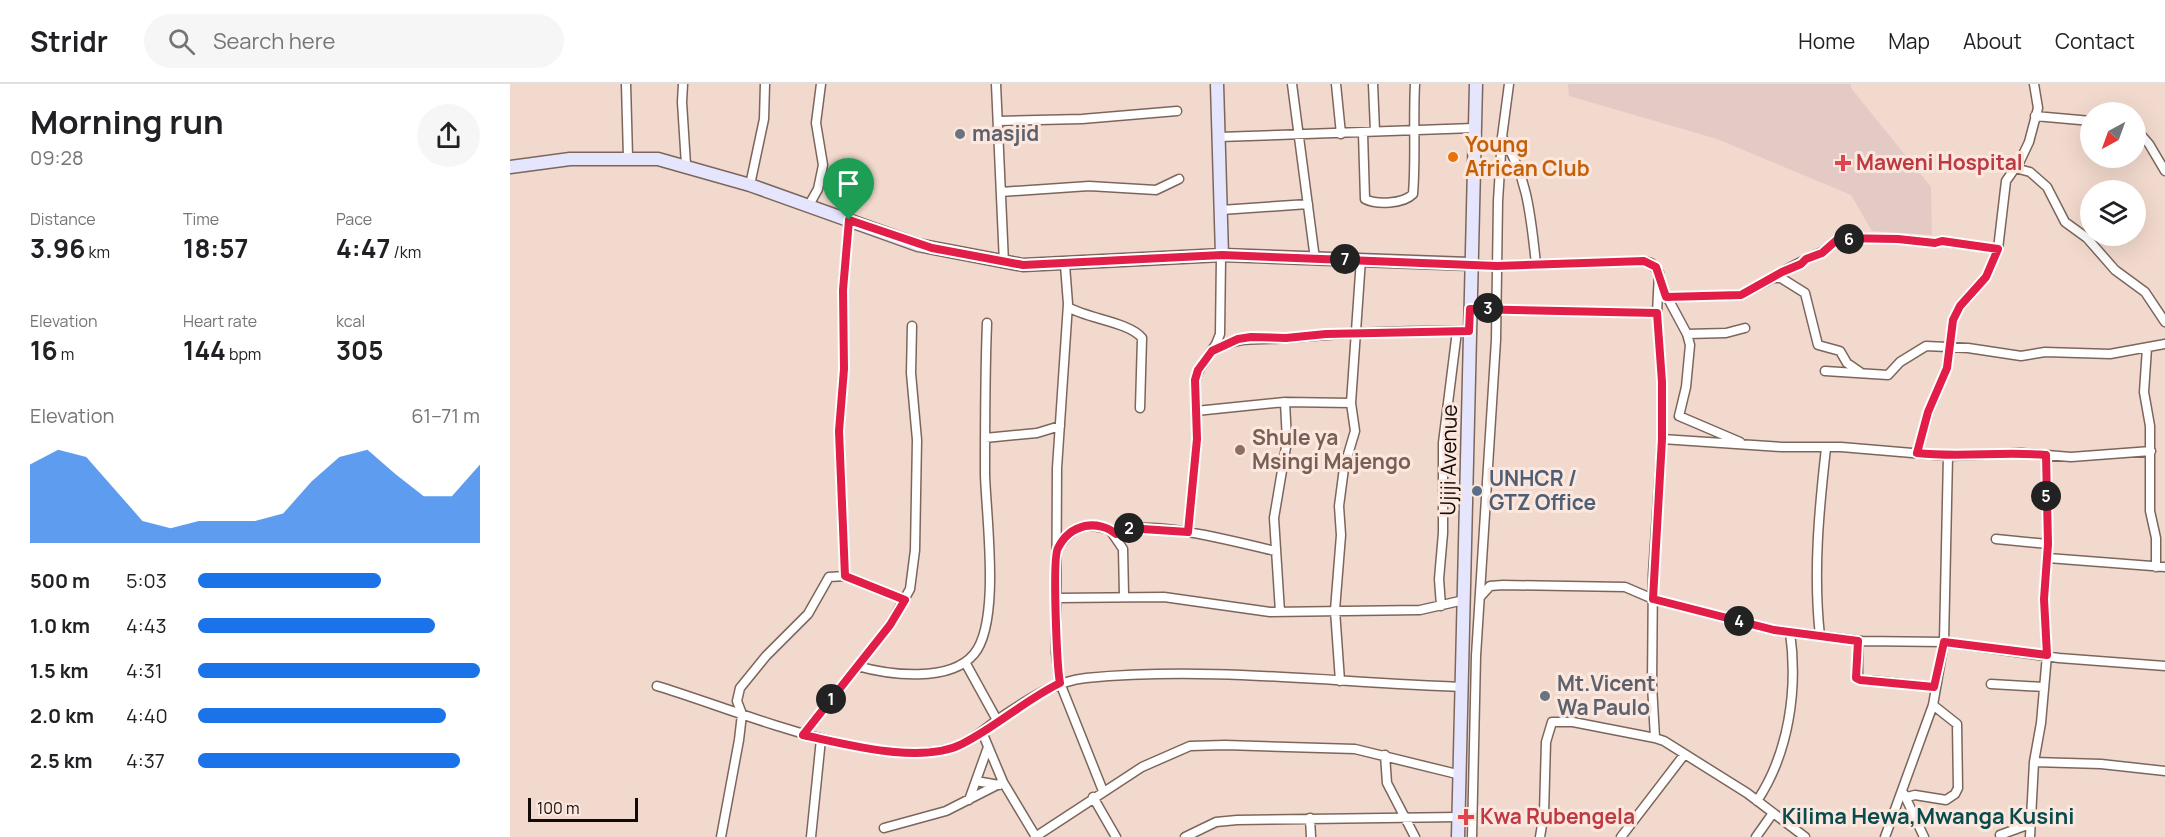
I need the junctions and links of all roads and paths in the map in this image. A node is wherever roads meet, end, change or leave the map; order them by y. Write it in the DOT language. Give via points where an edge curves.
graph roads {
  1 [pos="626,84"];
  2 [pos="683,84"];
  3 [pos="765,84"];
  4 [pos="821,84"];
  5 [pos="996,84"];
  6 [pos="1217,84"];
  7 [pos="1292,84"];
  8 [pos="1336,84"];
  9 [pos="1374,84"];
  10 [pos="1415,84"];
  11 [pos="1476,84"];
  12 [pos="1509,84"];
  13 [pos="2034,84"];
  14 [pos="1177,111"];
  15 [pos="2035,116"];
  16 [pos="2080,120"];
  17 [pos="999,121"];
  18 [pos="1474,129"];
  19 [pos="1413,130"];
  20 [pos="1375,131"];
  21 [pos="1363,133"];
  22 [pos="1300,134"];
  23 [pos="1341,134"];
  24 [pos="1219,137"];
  25 [pos="1502,137"];
  26 [pos="2146,141"];
  27 [pos="628,157"];
  28 [pos="686,165"];
  29 [pos="510,167"];
  30 [pos="2015,168"];
  31 [pos="2165,171"];
  32 [pos="1179,179"];
  33 [pos="750,185"];
  34 [pos="1001,192"];
  35 [pos="1308,204"];
  36 [pos="809,205"];
  37 [pos="1221,210"];
  38 [pos="849,220"];
  39 [pos="1998,249"];
  40 [pos="1222,256"];
  41 [pos="1315,259"];
  42 [pos="1361,260"];
  43 [pos="1004,263"];
  44 [pos="1470,264"];
  45 [pos="1536,264"];
  46 [pos="1065,265"];
  47 [pos="1497,266"];
  48 [pos="1773,278"];
  49 [pos="1661,281"];
  50 [pos="1666,297"];
  51 [pos="1068,307"];
  52 [pos="1497,308"];
  53 [pos="1470,309"];
  54 [pos="1657,313"];
  55 [pos="2165,322"];
  56 [pos="987,323"];
  57 [pos="912,326"];
  58 [pos="1744,328"];
  59 [pos="1463,331"];
  60 [pos="1354,333"];
  61 [pos="1688,334"];
  62 [pos="2165,344"];
  63 [pos="1948,346"];
  64 [pos="2147,348"];
  65 [pos="1212,351"];
  66 [pos="1825,370"];
  67 [pos="1863,374"];
  68 [pos="1284,402"];
  69 [pos="1351,403"];
  70 [pos="1140,408"];
  71 [pos="1197,411"];
  72 [pos="1060,426"];
  73 [pos="986,438"];
  74 [pos="1662,439"];
  75 [pos="1746,445"];
  76 [pos="1826,448"];
  77 [pos="2151,451"];
  78 [pos="1917,453"];
  79 [pos="2046,455"];
  80 [pos="1948,456"];
  81 [pos="1188,532"];
  82 [pos="1116,534"];
  83 [pos="1996,539"];
  84 [pos="2048,544"];
  85 [pos="1056,550"];
  86 [pos="1275,551"];
  87 [pos="2048,558"];
  88 [pos="2160,567"];
  89 [pos="845,576"];
  90 [pos="1124,595"];
  91 [pos="1480,597"];
  92 [pos="1057,598"];
  93 [pos="1653,599"];
  94 [pos="905,600"];
  95 [pos="1464,600"];
  96 [pos="1441,606"];
  97 [pos="1335,610"];
  98 [pos="1280,612"];
  99 [pos="1790,632"];
  100 [pos="1820,636"];
  101 [pos="1858,641"];
  102 [pos="1944,642"];
  103 [pos="2047,655"];
  104 [pos="965,662"];
  105 [pos="857,666"];
  106 [pos="2165,666"];
  107 [pos="1340,681"];
  108 [pos="1060,683"];
  109 [pos="1991,684"];
  110 [pos="657,686"];
  111 [pos="1462,687"];
  112 [pos="1934,687"];
  113 [pos="2043,687"];
  114 [pos="1933,705"];
  115 [pos="742,714"];
  116 [pos="997,720"];
  117 [pos="982,732"];
  118 [pos="803,735"];
  119 [pos="1654,738"];
  120 [pos="821,739"];
  121 [pos="988,747"];
  122 [pos="1385,755"];
  123 [pos="1684,755"];
  124 [pos="2034,762"];
  125 [pos="2165,771"];
  126 [pos="1461,775"];
  127 [pos="976,781"];
  128 [pos="1001,784"];
  129 [pos="1103,791"];
  130 [pos="1905,794"];
  131 [pos="1093,797"];
  132 [pos="969,800"];
  133 [pos="1757,801"];
  134 [pos="1773,813"];
  135 [pos="1310,818"];
  136 [pos="1459,818"];
  137 [pos="1407,819"];
  138 [pos="2030,824"];
  139 [pos="884,828"];
  140 [pos="2000,835"];
  141 [pos="1190,836"];
  142 [pos="721,837"];
  143 [pos="811,837"];
  144 [pos="1036,837"];
  145 [pos="1116,837"];
  146 [pos="1311,837"];
  147 [pos="1415,837"];
  148 [pos="1458,837"];
  149 [pos="1472,837"];
  150 [pos="1540,837"];
  151 [pos="1621,837"];
  152 [pos="1756,837"];
  153 [pos="1805,837"];
  154 [pos="1885,837"];
  155 [pos="1924,837"];
  156 [pos="2030,837"];
  1 -- 27 [label="street"];
  2 -- 28 [label="street"];
  3 -- 33 [label="street" via="764,119"];
  4 -- 36 [label="street" via="816,123 823,165 818,189"];
  5 -- 17 [label="street"];
  6 -- 24 [label="street"];
  7 -- 22 [label="street"];
  8 -- 23 [label="street"];
  9 -- 20 [label="street"];
  10 -- 19 [label="street"];
  11 -- 18 [label="street, Ujiji Avenue"];
  12 -- 25 [label="street"];
  13 -- 15 [label="street" via="2038,102"];
  14 -- 17 [label="street"];
  15 -- 16 [label="street"];
  15 -- 30 [label="street" via="2029,142"];
  17 -- 34 [label="street"];
  18 -- 19 [label="street"];
  18 -- 44 [label="street, Ujiji Avenue"];
  19 -- 20 [label="street"];
  19 -- 21 [label="street" via="1413,194 1408,199 1381,203 1368,201 1364,195"];
  20 -- 21 [label="street"];
  21 -- 23 [label="street"];
  22 -- 23 [label="street"];
  22 -- 24 [label="street"];
  22 -- 35 [label="street"];
  24 -- 37 [label="street"];
  25 -- 45 [label="street" via="1516,160 1528,196"];
  25 -- 47 [label="street"];
  26 -- 31 [label="street"];
  27 -- 28 [label="street"];
  27 -- 29 [label="street"];
  28 -- 33 [label="street"];
  30 -- 39 [label="street" via="2006,181"];
  30 -- 55 [label="street" via="2030,172 2047,187 2065,222 2087,238 2115,270 2145,292"];
  32 -- 34 [label="street" via="1156,190 1089,186"];
  33 -- 36 [label="street"];
  34 -- 43 [label="street"];
  35 -- 37 [label="street"];
  35 -- 41 [label="street"];
  36 -- 38 [label="street"];
  37 -- 40 [label="street"];
  38 -- 43 [label="street" via="918,245"];
  38 -- 89 [label="street" via="839,431"];
  39 -- 48 [label="street" via="1942,241 1839,238 1822,253"];
  39 -- 63 [label="street" via="1986,277 1956,313"];
  40 -- 41 [label="street"];
  40 -- 46 [label="street"];
  40 -- 65 [label="street" via="1220,334"];
  41 -- 42 [label="street"];
  42 -- 44 [label="street"];
  42 -- 60 [label="street"];
  43 -- 46 [label="street"];
  44 -- 47 [label="street"];
  44 -- 53 [label="street, Ujiji Avenue"];
  45 -- 47 [label="street"];
  45 -- 49 [label="street" via="1644,261 1656,267"];
  46 -- 51 [label="street"];
  47 -- 52 [label="street"];
  48 -- 50 [label="street" via="1741,295"];
  48 -- 67 [label="street" via="1781,278 1805,293 1818,345 1840,351 1851,367"];
  49 -- 50 [label="street"];
  49 -- 54 [label="street"];
  50 -- 61 [label="street"];
  51 -- 70 [label="street" via="1086,317 1132,329 1142,338"];
  51 -- 72 [label="street"];
  52 -- 53 [label="street"];
  52 -- 54 [label="street"];
  52 -- 91 [label="street"];
  53 -- 59 [label="street, Ujiji Avenue"];
  54 -- 74 [label="street"];
  56 -- 73 [label="street"];
  57 -- 94 [label="street" via="910,373 917,440 915,550"];
  58 -- 61 [label="street" via="1726,333"];
  59 -- 60 [label="street"];
  59 -- 95 [label="street, Ujiji Avenue" via="1469,462"];
  59 -- 96 [label="street" via="1443,443"];
  60 -- 65 [label="street" via="1245,338"];
  60 -- 69 [label="street"];
  61 -- 75 [label="street" via="1689,367 1679,416"];
  62 -- 64 [label="street"];
  63 -- 64 [label="street" via="2021,356 2045,352 2110,354"];
  63 -- 67 [label="street" via="1917,350 1887,376"];
  63 -- 78 [label="street" via="1947,368 1928,412"];
  64 -- 77 [label="street" via="2144,392"];
  65 -- 71 [label="street" via="1195,380"];
  66 -- 67 [label="street"];
  68 -- 69 [label="street"];
  68 -- 71 [label="street"];
  68 -- 86 [label="street" via="1287,441 1274,518"];
  69 -- 97 [label="street" via="1356,431 1344,468 1339,506 1341,535"];
  71 -- 81 [label="street" via="1195,483"];
  72 -- 73 [label="street" via="1037,433"];
  72 -- 85 [label="street"];
  73 -- 104 [label="street" via="988,612 980,644"];
  74 -- 75 [label="street"];
  74 -- 93 [label="street"];
  75 -- 76 [label="street"];
  76 -- 78 [label="street"];
  76 -- 100 [label="street" via="1817,534"];
  77 -- 79 [label="street"];
  77 -- 88 [label="street" via="2150,512"];
  78 -- 80 [label="street"];
  79 -- 80 [label="street"];
  79 -- 84 [label="street"];
  80 -- 102 [label="street"];
  81 -- 82 [label="street" via="1127,528"];
  81 -- 86 [label="street"];
  82 -- 85 [label="street" via="1100,526 1080,527 1069,532"];
  82 -- 90 [label="street" via="1123,549"];
  83 -- 84 [label="street"];
  84 -- 87 [label="street"];
  85 -- 92 [label="street"];
  86 -- 98 [label="street"];
  87 -- 88 [label="street"];
  87 -- 103 [label="street" via="2044,587"];
  89 -- 94 [label="street"];
  89 -- 115 [label="street" via="829,577 808,615 746,679 737,701"];
  90 -- 92 [label="street"];
  90 -- 98 [label="street" via="1192,599"];
  91 -- 93 [label="street" via="1490,586 1604,586 1625,587"];
  91 -- 149 [label="street"];
  92 -- 108 [label="street"];
  93 -- 99 [label="street"];
  93 -- 119 [label="street"];
  94 -- 105 [label="street"];
  95 -- 96 [label="street"];
  95 -- 111 [label="street, Ujiji Avenue"];
  96 -- 97 [label="street" via="1395,611"];
  97 -- 98 [label="street"];
  97 -- 107 [label="street"];
  99 -- 100 [label="street"];
  99 -- 133 [label="street" via="1793,673 1787,719 1770,781"];
  100 -- 101 [label="street"];
  101 -- 102 [label="street"];
  101 -- 112 [label="street" via="1858,679"];
  102 -- 103 [label="street"];
  102 -- 112 [label="street"];
  103 -- 106 [label="street"];
  103 -- 113 [label="street"];
  104 -- 105 [label="street" via="909,676"];
  104 -- 116 [label="street"];
  105 -- 118 [label="street"];
  107 -- 108 [label="street" via="1188,674 1105,676"];
  107 -- 111 [label="street"];
  108 -- 116 [label="street"];
  108 -- 129 [label="street"];
  109 -- 113 [label="street"];
  110 -- 115 [label="street"];
  111 -- 126 [label="street, Ujiji Avenue"];
  112 -- 114 [label="street"];
  113 -- 124 [label="street"];
  114 -- 130 [label="street"];
  114 -- 130 [label="street" via="1957,724 1958,788 1946,800"];
  115 -- 118 [label="street"];
  115 -- 142 [label="street"];
  116 -- 117 [label="street"];
  117 -- 120 [label="street" via="938,752 909,753"];
  117 -- 121 [label="street"];
  118 -- 120 [label="street"];
  119 -- 123 [label="street"];
  119 -- 150 [label="street" via="1573,722 1552,722 1546,749"];
  120 -- 143 [label="street"];
  121 -- 127 [label="street"];
  121 -- 128 [label="street"];
  122 -- 126 [label="street"];
  122 -- 129 [label="street" via="1355,749 1190,746 1155,760"];
  122 -- 137 [label="street" via="1387,783"];
  123 -- 133 [label="street"];
  123 -- 151 [label="street"];
  124 -- 125 [label="street"];
  124 -- 138 [label="street"];
  126 -- 136 [label="street, Ujiji Avenue"];
  127 -- 128 [label="street"];
  127 -- 132 [label="street"];
  128 -- 132 [label="street"];
  128 -- 144 [label="street"];
  129 -- 131 [label="street"];
  130 -- 154 [label="street"];
  130 -- 155 [label="street"];
  131 -- 144 [label="street"];
  131 -- 145 [label="street"];
  132 -- 139 [label="street" via="946,811"];
  133 -- 134 [label="street"];
  134 -- 152 [label="street"];
  134 -- 153 [label="street"];
  135 -- 137 [label="street"];
  135 -- 141 [label="street" via="1216,822"];
  135 -- 146 [label="street"];
  136 -- 137 [label="street"];
  136 -- 148 [label="street, Ujiji Avenue"];
  137 -- 147 [label="street"];
  138 -- 140 [label="street"];
  138 -- 156 [label="street"];
}
